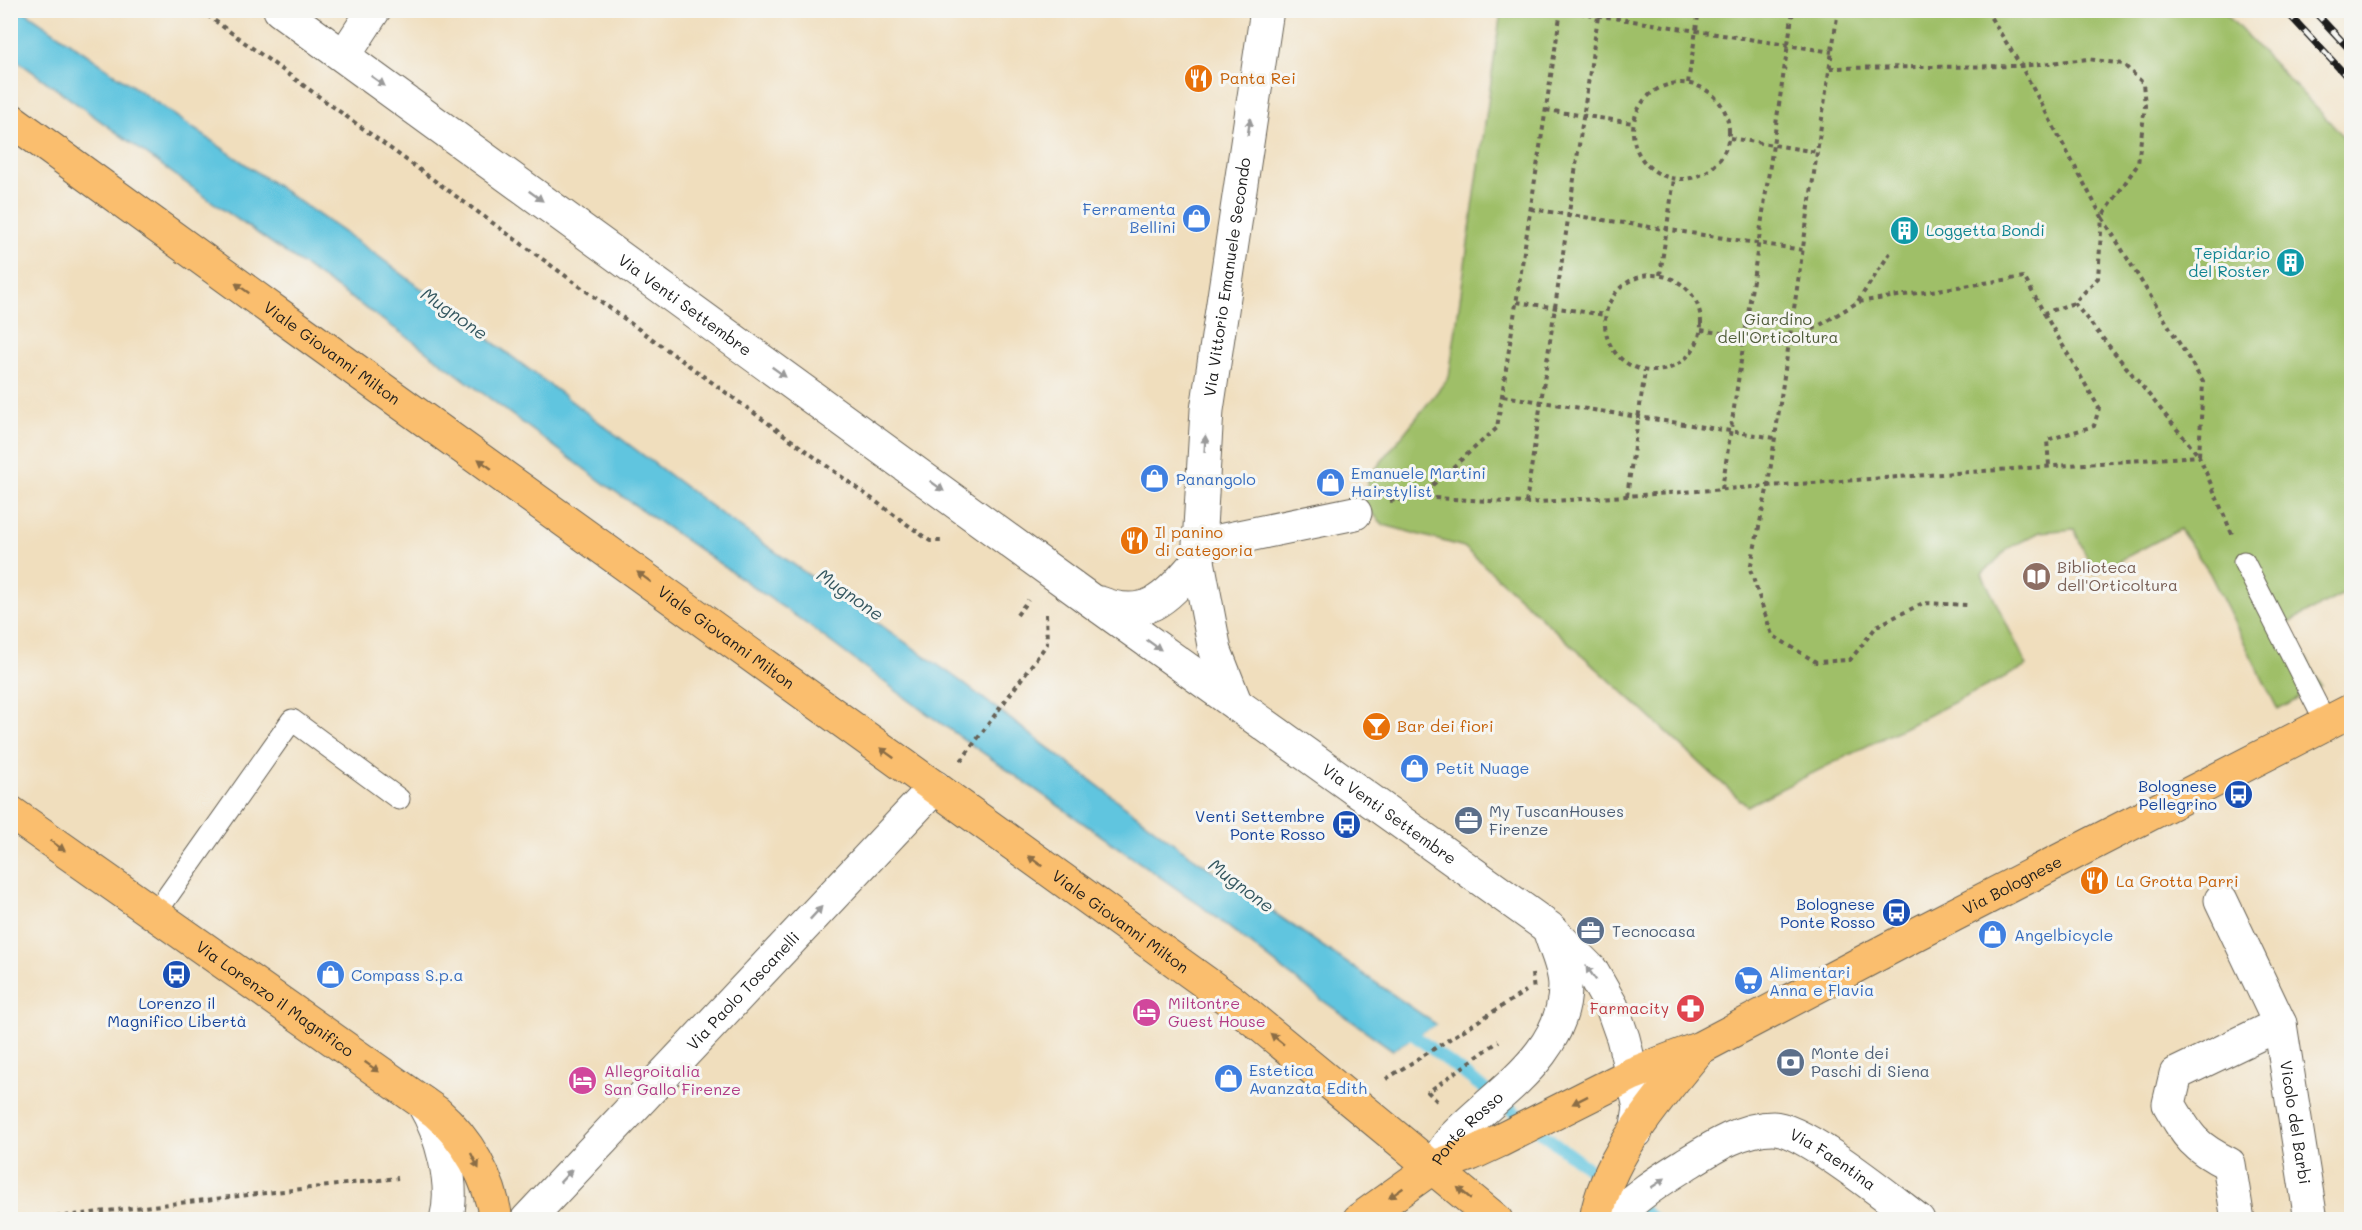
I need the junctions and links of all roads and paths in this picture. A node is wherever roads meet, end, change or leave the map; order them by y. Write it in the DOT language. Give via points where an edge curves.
graph roads {
  1 [pos="200,10"];
  2 [pos="280,10"];
  3 [pos="374,10"];
  4 [pos="1267,10"];
  5 [pos="1561,10"];
  6 [pos="1599,10"];
  7 [pos="1699,10"];
  8 [pos="1793,10"];
  9 [pos="1838,10"];
  10 [pos="1986,10"];
  11 [pos="1598,16"];
  12 [pos="1696,31"];
  13 [pos="1788,45"];
  14 [pos="1832,52"];
  15 [pos="344,56"];
  16 [pos="2021,66"];
  17 [pos="1830,68"];
  18 [pos="1688,83"];
  19 [pos="1546,110"];
  20 [pos="1583,116"];
  21 [pos="10,119"];
  22 [pos="1633,123"];
  23 [pos="1730,138"];
  24 [pos="1773,145"];
  25 [pos="1817,152"];
  26 [pos="1674,179"];
  27 [pos="1531,209"];
  28 [pos="1569,214"];
  29 [pos="2102,217"];
  30 [pos="1667,229"];
  31 [pos="1759,243"];
  32 [pos="1803,250"];
  33 [pos="1890,253"];
  34 [pos="1660,275"];
  35 [pos="1858,302"];
  36 [pos="1517,303"];
  37 [pos="2074,303"];
  38 [pos="1555,309"];
  39 [pos="2044,313"];
  40 [pos="1605,315"];
  41 [pos="1701,330"];
  42 [pos="1744,337"];
  43 [pos="1789,344"];
  44 [pos="1645,371"];
  45 [pos="1503,396"];
  46 [pos="1541,403"];
  47 [pos="1639,417"];
  48 [pos="1730,431"];
  49 [pos="1775,438"];
  50 [pos="2199,456"];
  51 [pos="2049,466"];
  52 [pos="1768,485"];
  53 [pos="1722,489"];
  54 [pos="1627,496"];
  55 [pos="1419,497"];
  56 [pos="1526,503"];
  57 [pos="1355,513"];
  58 [pos="930,541"];
  59 [pos="1199,553"];
  60 [pos="2244,562"];
  61 [pos="1029,598"];
  62 [pos="1089,599"];
  63 [pos="1968,605"];
  64 [pos="1046,607"];
  65 [pos="1017,615"];
  66 [pos="1235,702"];
  67 [pos="2339,717"];
  68 [pos="968,756"];
  69 [pos="934,787"];
  70 [pos="399,799"];
  71 [pos="10,812"];
  72 [pos="2221,900"];
  73 [pos="154,914"];
  74 [pos="1549,928"];
  75 [pos="1532,974"];
  76 [pos="1520,994"];
  77 [pos="1547,1007"];
  78 [pos="2280,1024"];
  79 [pos="1507,1035"];
  80 [pos="1700,1048"];
  81 [pos="1409,1065"];
  82 [pos="1633,1070"];
  83 [pos="1435,1086"];
  84 [pos="423,1103"];
  85 [pos="1636,1132"];
  86 [pos="1433,1167"];
  87 [pos="398,1178"];
  88 [pos="1601,1219"];
  89 [pos="29,1220"];
  90 [pos="446,1220"];
  91 [pos="496,1220"];
  92 [pos="527,1220"];
  93 [pos="1359,1220"];
  94 [pos="1496,1220"];
  95 [pos="1918,1220"];
  96 [pos="2238,1220"];
  97 [pos="2311,1220"];
  1 -- 58 [label="path"];
  2 -- 15 [label="street, Via Venti Settembre"];
  3 -- 15 [label="street"];
  59 -- 4 [label="street, Via Vittorio Emanuele Secondo, one-way" via="1207,410"];
  5 -- 11 [label="path"];
  5 -- 19 [label="path"];
  6 -- 11 [label="path"];
  7 -- 12 [label="path"];
  8 -- 13 [label="path"];
  9 -- 14 [label="path"];
  10 -- 16 [label="path"];
  11 -- 12 [label="path"];
  11 -- 20 [label="path"];
  12 -- 13 [label="path"];
  12 -- 18 [label="path"];
  13 -- 14 [label="path"];
  13 -- 24 [label="path"];
  14 -- 17 [label="path"];
  15 -- 62 [label="street, Via Venti Settembre, one-way"];
  16 -- 17 [label="path"];
  16 -- 29 [label="path"];
  16 -- 29 [label="path" via="2088,59 2123,64 2143,83 2145,106 2138,164"];
  17 -- 25 [label="path"];
  18 -- 22 [label="path" via="1670,84 1653,92 1640,106"];
  18 -- 23 [label="path" via="1707,89 1721,102 1729,119"];
  19 -- 20 [label="path"];
  19 -- 27 [label="path"];
  20 -- 22 [label="path"];
  20 -- 28 [label="path"];
  69 -- 21 [label="main road, Viale Giovanni Milton, one-way"];
  22 -- 26 [label="path" via="1634,142 1642,160 1656,173"];
  23 -- 24 [label="path"];
  23 -- 26 [label="path" via="1723,156 1711,170 1693,178"];
  24 -- 25 [label="path"];
  24 -- 31 [label="path"];
  25 -- 32 [label="path"];
  26 -- 30 [label="path"];
  27 -- 28 [label="path"];
  27 -- 36 [label="path"];
  28 -- 30 [label="path"];
  28 -- 38 [label="path"];
  29 -- 37 [label="path" via="2098,278"];
  29 -- 50 [label="path" via="2203,382"];
  30 -- 31 [label="path"];
  30 -- 34 [label="path"];
  31 -- 32 [label="path"];
  31 -- 42 [label="path"];
  32 -- 43 [label="path"];
  33 -- 35 [label="path"];
  34 -- 40 [label="path" via="1641,276 1624,284 1611,298"];
  34 -- 41 [label="path" via="1692,294 1700,311"];
  35 -- 39 [label="path" via="2024,277"];
  35 -- 43 [label="path"];
  36 -- 38 [label="path"];
  36 -- 45 [label="path"];
  37 -- 39 [label="path"];
  37 -- 50 [label="path"];
  38 -- 40 [label="path"];
  38 -- 46 [label="path"];
  39 -- 51 [label="path" via="2099,408 2094,426 2047,440"];
  40 -- 44 [label="path" via="1606,334 1614,351 1628,364"];
  41 -- 42 [label="path"];
  41 -- 44 [label="path" via="1694,348 1681,362 1665,370"];
  42 -- 43 [label="path"];
  42 -- 48 [label="path"];
  43 -- 49 [label="path"];
  44 -- 47 [label="path"];
  45 -- 46 [label="path"];
  45 -- 55 [label="path" via="1497,428"];
  46 -- 47 [label="path"];
  46 -- 56 [label="path"];
  47 -- 48 [label="path"];
  47 -- 54 [label="path"];
  48 -- 49 [label="path"];
  48 -- 53 [label="path"];
  49 -- 52 [label="path"];
  50 -- 51 [label="path"];
  50 -- 60 [label="path"];
  51 -- 52 [label="path"];
  52 -- 53 [label="path"];
  52 -- 63 [label="path" via="1750,569 1772,635 1816,662 1851,660 1877,626 1923,603"];
  53 -- 54 [label="path"];
  54 -- 56 [label="path"];
  55 -- 56 [label="path"];
  55 -- 57 [label="path" via="1364,505"];
  57 -- 59 [label="street"];
  59 -- 62 [label="street, Via Venti Settembre" via="1167,595 1145,609 1113,608"];
  59 -- 66 [label="street, Via Vittorio Emanuele Secondo" via="1215,651"];
  60 -- 67 [label="lane, Via Bolognese"];
  61 -- 65 [label="path"];
  62 -- 66 [label="street, Via Venti Settembre, one-way"];
  64 -- 68 [label="path" via="1047,644"];
  66 -- 74 [label="street, Via Venti Settembre"];
  67 -- 80 [label="main road, Via Bolognese"];
  86 -- 69 [label="main road, Viale Giovanni Milton, one-way" via="1231,1001"];
  92 -- 69 [label="street, Via Paolo Toscanelli, one-way"];
  70 -- 73 [label="lane" via="292,720"];
  71 -- 73 [label="main road, Via Lorenzo il Magnifico, one-way"];
  72 -- 78 [label="street, Vicolo del Barbi"];
  73 -- 84 [label="main road, Via Lorenzo il Magnifico, one-way"];
  74 -- 77 [label="street, Ponte Rosso" via="1565,983"];
  82 -- 74 [label="street, Via Venti Settembre, one-way" via="1612,1006 1591,970"];
  75 -- 77 [label="path, bridge"];
  76 -- 81 [label="path"];
  77 -- 86 [label="street, Ponte Rosso" via="1548,1042 1534,1061 1455,1137"];
  78 -- 96 [label="street" via="2176,1074 2169,1104 2190,1139 2229,1164"];
  78 -- 97 [label="street, Vicolo del Barbi"];
  79 -- 83 [label="path"];
  80 -- 82 [label="main road, Ponte Rosso"];
  80 -- 85 [label="main road"];
  82 -- 85 [label="street" via="1640,1107"];
  82 -- 86 [label="main road, Ponte Rosso, one-way" via="1499,1141"];
  84 -- 90 [label="street" via="442,1150 449,1194"];
  84 -- 91 [label="main road, Via Lorenzo il Magnifico, one-way" via="456,1130 467,1146 487,1188"];
  85 -- 88 [label="main road" via="1605,1183"];
  86 -- 93 [label="main road, one-way"];
  94 -- 86 [label="main road, Viale Giovanni Milton, one-way"];
  87 -- 89 [label="path"];
  88 -- 95 [label="street, Via Faentina, one-way" via="1720,1144 1745,1133 1774,1128 1822,1150"];
}
